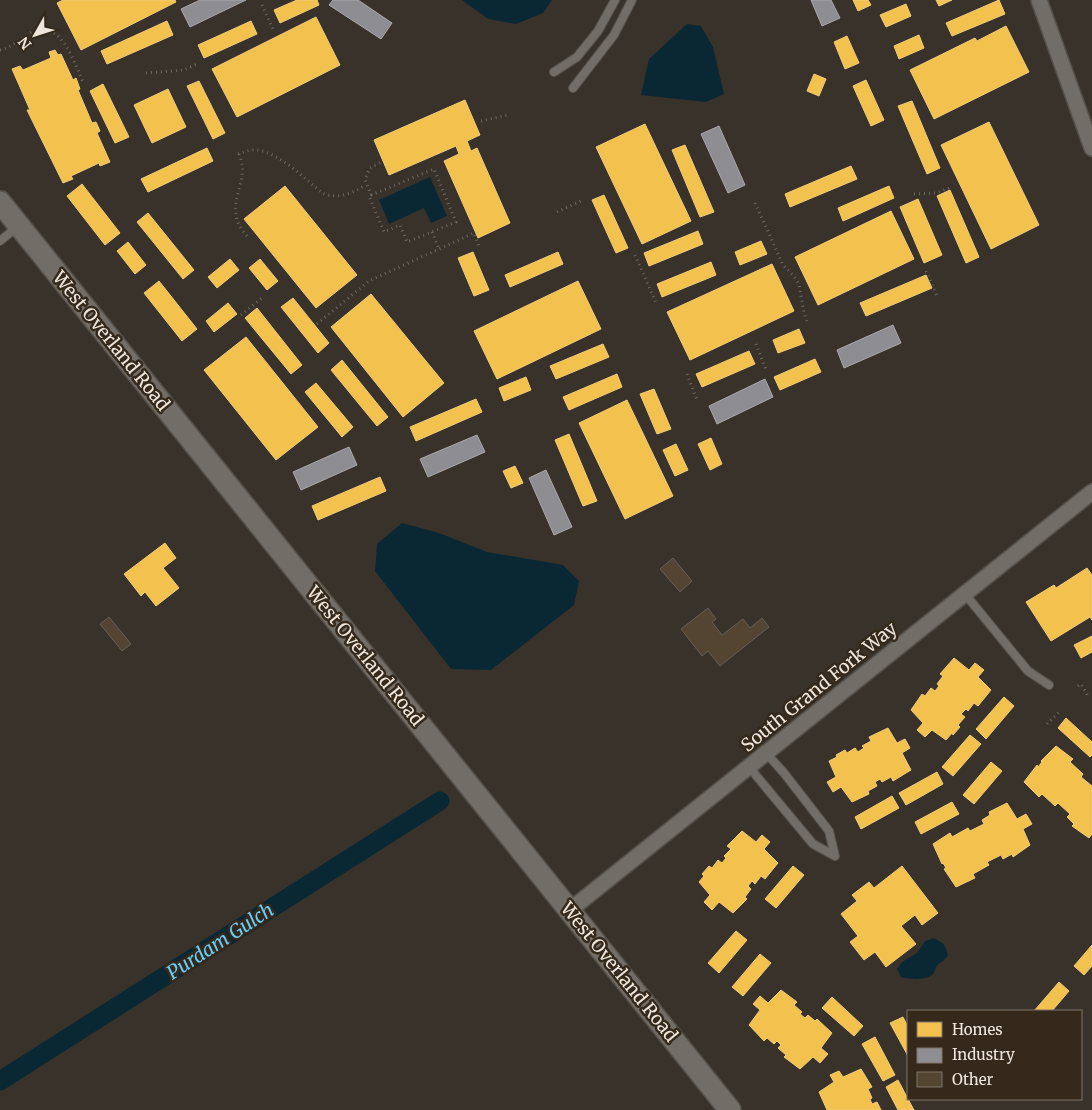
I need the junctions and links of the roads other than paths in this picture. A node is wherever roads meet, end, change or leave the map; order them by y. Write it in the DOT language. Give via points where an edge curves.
graph roads {
  1 [pos="615,0"];
  2 [pos="632,0"];
  3 [pos="1039,0"];
  4 [pos="554,72"];
  5 [pos="573,88"];
  6 [pos="1092,148"];
  7 [pos="0,202"];
  8 [pos="19,226"];
  9 [pos="0,241"];
  10 [pos="1092,492"];
  11 [pos="964,594"];
  12 [pos="1049,685"];
  13 [pos="766,753"];
  14 [pos="749,767"];
  15 [pos="570,910"];
  16 [pos="730,1110"];
  1 -- 4 [label="lane" via="598,31 577,57"];
  2 -- 5 [label="lane" via="614,35"];
  3 -- 6 [label="street"];
  7 -- 8 [label="street, West Overland Road"];
  8 -- 9 [label="lane"];
  8 -- 15 [label="street, West Overland Road"];
  10 -- 11 [label="street, South Grand Fork Way"];
  11 -- 12 [label="lane" via="1028,671"];
  11 -- 13 [label="street, South Grand Fork Way"];
  13 -- 14 [label="street, South Grand Fork Way"];
  13 -- 14 [label="lane" via="829,831 835,856 813,844"];
  14 -- 15 [label="street, South Grand Fork Way"];
  15 -- 16 [label="street, West Overland Road"];
}
